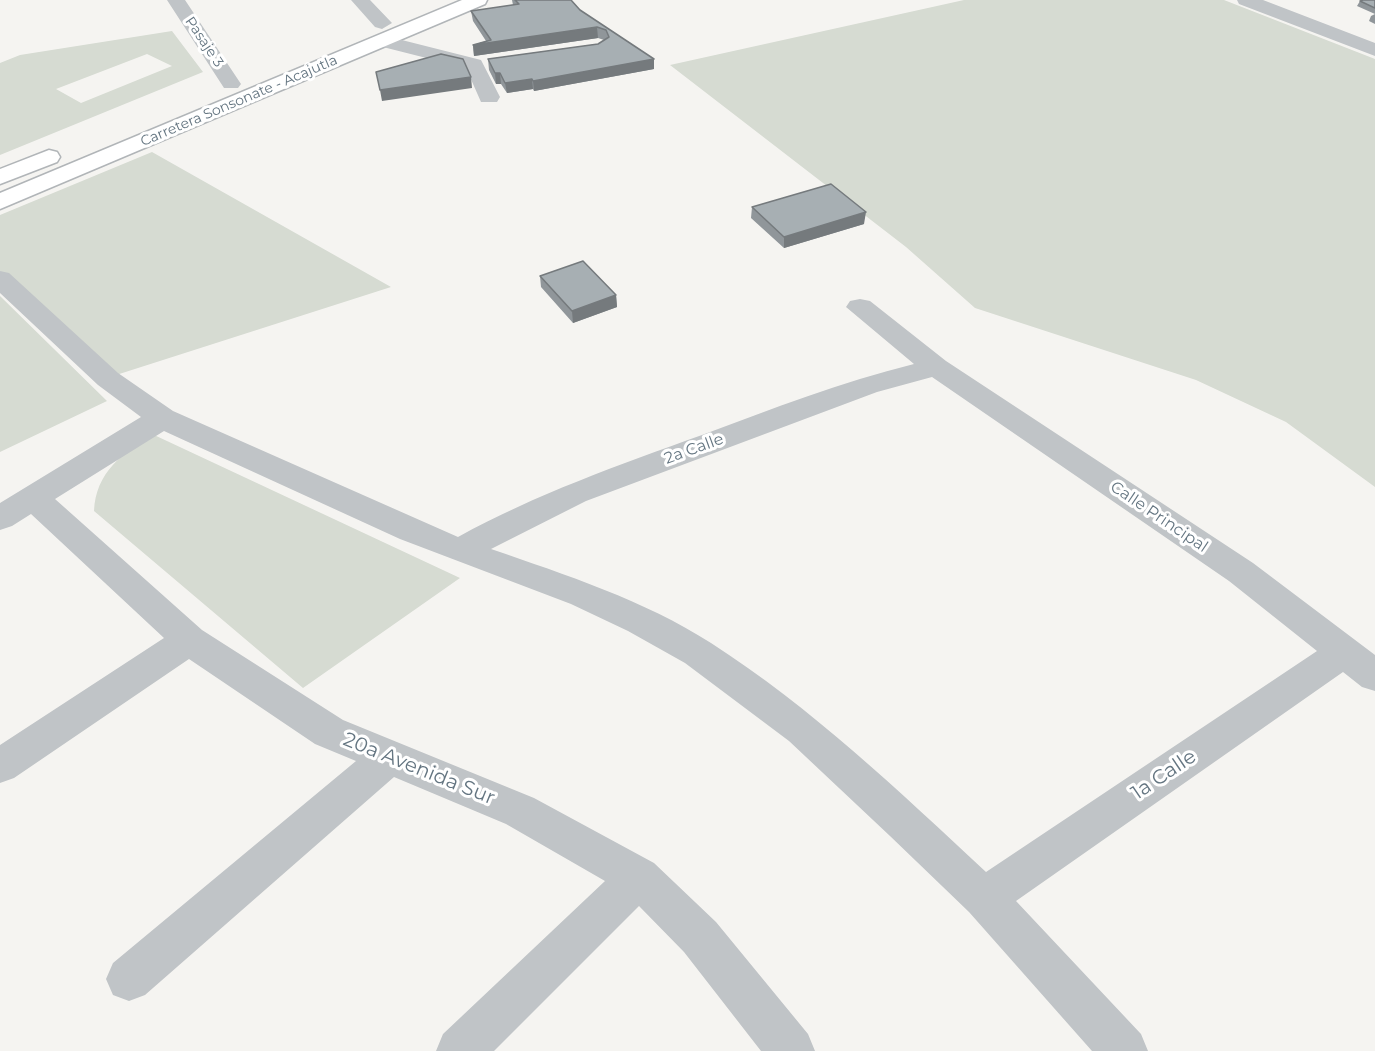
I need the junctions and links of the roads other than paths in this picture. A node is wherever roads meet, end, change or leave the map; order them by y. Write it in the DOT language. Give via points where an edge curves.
graph roads {
  1 [pos="176,0"];
  2 [pos="360,0"];
  3 [pos="437,0"];
  4 [pos="478,0"];
  5 [pos="1246,0"];
  6 [pos="382,32"];
  7 [pos="1375,50"];
  8 [pos="497,61"];
  9 [pos="474,64"];
  10 [pos="231,84"];
  11 [pos="489,97"];
  12 [pos="132,124"];
  13 [pos="66,151"];
  14 [pos="0,177"];
  15 [pos="0,202"];
  16 [pos="0,279"];
  17 [pos="860,307"];
  18 [pos="936,367"];
  19 [pos="162,418"];
  20 [pos="16,508"];
  21 [pos="459,551"];
  22 [pos="189,640"];
  23 [pos="1344,652"];
  24 [pos="1375,676"];
  25 [pos="389,757"];
  26 [pos="0,766"];
  27 [pos="639,877"];
  28 [pos="984,898"];
  29 [pos="129,979"];
  30 [pos="460,1051"];
  31 [pos="791,1051"];
  32 [pos="1124,1051"];
  1 -- 10 [label="street, Pasaje 3"];
  2 -- 6 [label="street"];
  3 -- 6 [label="highway, Carretera Sonsonate - Acajutla"];
  4 -- 6 [label="highway, Carretera Sonsonate - Acajutla"];
  5 -- 7 [label="street"];
  6 -- 9 [label="street"];
  6 -- 10 [label="highway, Carretera Sonsonate - Acajutla"];
  6 -- 15 [label="highway, Carretera Sonsonate - Acajutla"];
  8 -- 9 [label="street"];
  9 -- 11 [label="street"];
  10 -- 12 [label="highway, Carretera Sonsonate - Acajutla"];
  13 -- 14 [label="highway"];
  16 -- 19 [label="street" via="108,379"];
  17 -- 18 [label="street, Calle Principal"];
  18 -- 21 [label="street, 2a Calle" via="867,385 575,493"];
  18 -- 23 [label="street, Calle Principal" via="1240,572"];
  19 -- 20 [label="street"];
  19 -- 21 [label="street"];
  20 -- 22 [label="street, 20a Avenida Sur"];
  21 -- 28 [label="street" via="583,595 642,621 698,653 803,730"];
  22 -- 25 [label="street, 20a Avenida Sur" via="329,732"];
  22 -- 26 [label="street"];
  23 -- 24 [label="street, Calle Principal"];
  23 -- 28 [label="street, 1a Calle"];
  25 -- 27 [label="street, 20a Avenida Sur" via="520,811"];
  25 -- 29 [label="street"];
  27 -- 30 [label="street"];
  27 -- 31 [label="street, 20a Avenida Sur" via="700,937"];
  28 -- 32 [label="street"];
}
